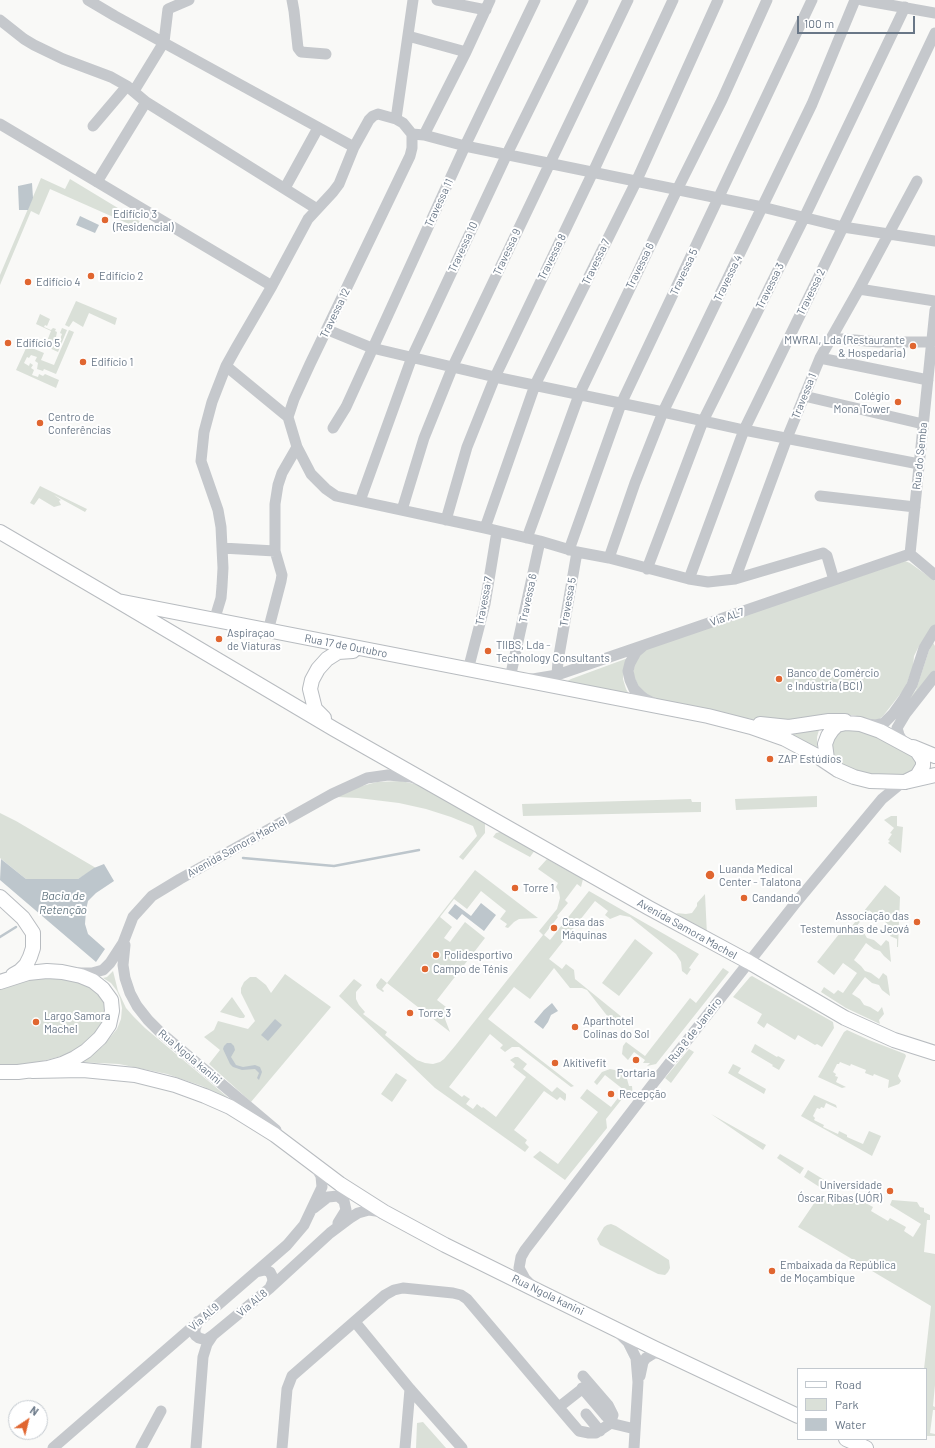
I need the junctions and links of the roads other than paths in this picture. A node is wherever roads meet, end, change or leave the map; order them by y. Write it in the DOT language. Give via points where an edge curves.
graph roads {
  1 [pos="88,0"];
  2 [pos="189,0"];
  3 [pos="292,0"];
  4 [pos="414,0"];
  5 [pos="437,0"];
  6 [pos="535,0"];
  7 [pos="583,0"];
  8 [pos="628,0"];
  9 [pos="673,0"];
  10 [pos="718,0"];
  11 [pos="767,0"];
  12 [pos="812,0"];
  13 [pos="856,0"];
  14 [pos="862,0"];
  15 [pos="168,5"];
  16 [pos="488,5"];
  17 [pos="905,7"];
  18 [pos="935,13"];
  19 [pos="0,20"];
  20 [pos="935,33"];
  21 [pos="408,36"];
  22 [pos="164,42"];
  23 [pos="466,52"];
  24 [pos="326,54"];
  25 [pos="131,88"];
  26 [pos="146,102"];
  27 [pos="396,118"];
  28 [pos="0,124"];
  29 [pos="93,126"];
  30 [pos="318,128"];
  31 [pos="412,134"];
  32 [pos="424,135"];
  33 [pos="465,146"];
  34 [pos="354,147"];
  35 [pos="507,154"];
  36 [pos="550,163"];
  37 [pos="593,172"];
  38 [pos="917,181"];
  39 [pos="97,182"];
  40 [pos="636,182"];
  41 [pos="285,188"];
  42 [pos="677,190"];
  43 [pos="719,198"];
  44 [pos="762,207"];
  45 [pos="317,209"];
  46 [pos="804,218"];
  47 [pos="843,226"];
  48 [pos="888,234"];
  49 [pos="935,241"];
  50 [pos="272,286"];
  51 [pos="859,289"];
  52 [pos="935,301"];
  53 [pos="935,310"];
  54 [pos="328,330"];
  55 [pos="831,338"];
  56 [pos="932,342"];
  57 [pos="372,348"];
  58 [pos="412,357"];
  59 [pos="820,358"];
  60 [pos="226,366"];
  61 [pos="453,366"];
  62 [pos="495,377"];
  63 [pos="928,380"];
  64 [pos="535,385"];
  65 [pos="579,395"];
  66 [pos="804,396"];
  67 [pos="622,404"];
  68 [pos="663,412"];
  69 [pos="288,417"];
  70 [pos="703,421"];
  71 [pos="923,424"];
  72 [pos="333,428"];
  73 [pos="744,430"];
  74 [pos="787,438"];
  75 [pos="298,447"];
  76 [pos="919,464"];
  77 [pos="820,496"];
  78 [pos="360,501"];
  79 [pos="915,507"];
  80 [pos="402,510"];
  81 [pos="446,520"];
  82 [pos="485,528"];
  83 [pos="497,531"];
  84 [pos="0,532"];
  85 [pos="526,538"];
  86 [pos="540,541"];
  87 [pos="222,548"];
  88 [pos="275,550"];
  89 [pos="573,551"];
  90 [pos="910,554"];
  91 [pos="608,558"];
  92 [pos="647,569"];
  93 [pos="935,575"];
  94 [pos="689,579"];
  95 [pos="735,579"];
  96 [pos="834,580"];
  97 [pos="118,601"];
  98 [pos="214,621"];
  99 [pos="268,631"];
  100 [pos="935,631"];
  101 [pos="935,642"];
  102 [pos="645,644"];
  103 [pos="363,649"];
  104 [pos="468,670"];
  105 [pos="557,675"];
  106 [pos="935,676"];
  107 [pos="510,678"];
  108 [pos="665,707"];
  109 [pos="708,716"];
  110 [pos="860,724"];
  111 [pos="334,729"];
  112 [pos="909,746"];
  113 [pos="935,756"];
  114 [pos="838,770"];
  115 [pos="935,775"];
  116 [pos="905,782"];
  117 [pos="445,791"];
  118 [pos="0,897"];
  119 [pos="129,928"];
  120 [pos="749,962"];
  121 [pos="62,972"];
  122 [pos="1,981"];
  123 [pos="935,1053"];
  124 [pos="32,1071"];
  125 [pos="0,1072"];
  126 [pos="311,1163"];
  127 [pos="384,1212"];
  128 [pos="309,1213"];
  129 [pos="330,1233"];
  130 [pos="256,1272"];
  131 [pos="270,1288"];
  132 [pos="538,1291"];
  133 [pos="198,1321"];
  134 [pos="355,1322"];
  135 [pos="609,1325"];
  136 [pos="213,1335"];
  137 [pos="666,1353"];
  138 [pos="638,1382"];
  139 [pos="410,1389"];
  140 [pos="559,1407"];
  141 [pos="162,1411"];
  142 [pos="586,1414"];
  143 [pos="797,1416"];
  144 [pos="610,1422"];
  145 [pos="635,1429"];
  146 [pos="600,1431"];
  147 [pos="848,1440"];
  148 [pos="53,1448"];
  149 [pos="141,1448"];
  150 [pos="196,1448"];
  151 [pos="282,1448"];
  152 [pos="405,1448"];
  153 [pos="462,1448"];
  154 [pos="634,1448"];
  155 [pos="866,1448"];
  1 -- 22 [label="street"];
  2 -- 15 [label="street"];
  3 -- 24 [label="street" via="298,48 301,52"];
  4 -- 21 [label="street"];
  5 -- 16 [label="street"];
  6 -- 33 [label="street, Travessa 11"];
  7 -- 35 [label="street, Travessa 10"];
  8 -- 36 [label="street, Travessa 9"];
  9 -- 37 [label="street, Travessa 8"];
  10 -- 40 [label="street, Travessa 7"];
  11 -- 42 [label="street, Travessa 6" via="722,100"];
  12 -- 43 [label="street, Travessa 5"];
  13 -- 44 [label="street, Travessa 4" via="812,104"];
  14 -- 17 [label="street"];
  15 -- 22 [label="street"];
  16 -- 23 [label="street"];
  17 -- 18 [label="street"];
  17 -- 46 [label="street, Travessa 3"];
  19 -- 25 [label="street" via="34,46 111,77"];
  20 -- 47 [label="street, Travessa 2"];
  21 -- 23 [label="street"];
  21 -- 27 [label="street"];
  22 -- 25 [label="street"];
  22 -- 30 [label="street"];
  23 -- 32 [label="street"];
  25 -- 26 [label="street"];
  25 -- 29 [label="street"];
  26 -- 39 [label="street"];
  26 -- 41 [label="street"];
  27 -- 31 [label="street"];
  27 -- 34 [label="street" via="378,114 373,116"];
  28 -- 39 [label="street"];
  30 -- 34 [label="street"];
  30 -- 41 [label="street"];
  31 -- 32 [label="street"];
  31 -- 54 [label="street, Travessa 12" via="410,156"];
  32 -- 33 [label="street"];
  33 -- 35 [label="street"];
  33 -- 57 [label="street, Travessa 11"];
  34 -- 45 [label="street" via="339,184"];
  35 -- 36 [label="street"];
  35 -- 58 [label="street, Travessa 10"];
  36 -- 37 [label="street"];
  36 -- 61 [label="street, Travessa 9"];
  37 -- 40 [label="street"];
  37 -- 62 [label="street, Travessa 8"];
  38 -- 48 [label="street, Travessa 1"];
  39 -- 50 [label="street"];
  40 -- 42 [label="street"];
  40 -- 64 [label="street, Travessa 7"];
  41 -- 45 [label="street"];
  42 -- 43 [label="street"];
  42 -- 65 [label="street, Travessa 6"];
  43 -- 44 [label="street"];
  43 -- 67 [label="street, Travessa 5"];
  44 -- 46 [label="street"];
  44 -- 68 [label="street, Travessa 4"];
  45 -- 50 [label="street" via="308,219"];
  46 -- 47 [label="street"];
  46 -- 70 [label="street, Travessa 3"];
  47 -- 48 [label="street"];
  47 -- 73 [label="street, Travessa 2"];
  48 -- 49 [label="street"];
  48 -- 51 [label="street, Travessa 1"];
  50 -- 60 [label="street"];
  51 -- 52 [label="street"];
  51 -- 55 [label="street, Travessa 1"];
  53 -- 56 [label="street, Rua do Semba"];
  54 -- 57 [label="street"];
  54 -- 69 [label="street, Travessa 12" via="303,378"];
  55 -- 56 [label="street" via="878,342"];
  55 -- 59 [label="street, Travessa 1"];
  56 -- 63 [label="street, Rua do Semba"];
  57 -- 58 [label="street"];
  57 -- 72 [label="street, Travessa 11" via="346,407"];
  58 -- 61 [label="street"];
  58 -- 78 [label="street, Travessa 10"];
  59 -- 63 [label="street"];
  59 -- 66 [label="street, Travessa 1"];
  60 -- 69 [label="street"];
  60 -- 87 [label="street" via="207,418 201,447 201,461 218,510"];
  61 -- 62 [label="street"];
  61 -- 80 [label="street, Travessa 9" via="424,438"];
  62 -- 64 [label="street"];
  62 -- 81 [label="street, Travessa 8" via="467,447"];
  63 -- 71 [label="street, Rua do Semba"];
  64 -- 65 [label="street"];
  64 -- 82 [label="street, Travessa 7"];
  65 -- 67 [label="street"];
  65 -- 85 [label="street, Travessa 6"];
  66 -- 71 [label="street"];
  66 -- 74 [label="street, Travessa 1"];
  67 -- 68 [label="street"];
  67 -- 89 [label="street, Travessa 5"];
  68 -- 70 [label="street"];
  68 -- 91 [label="street, Travessa 4"];
  69 -- 75 [label="street"];
  70 -- 73 [label="street"];
  70 -- 92 [label="street, Travessa 3"];
  71 -- 76 [label="street, Rua do Semba"];
  73 -- 74 [label="street"];
  73 -- 94 [label="street, Travessa 2"];
  74 -- 76 [label="street"];
  74 -- 95 [label="street, Travessa 1"];
  75 -- 78 [label="street" via="311,474 326,489 336,496"];
  75 -- 88 [label="street" via="282,473 278,485 275,504"];
  76 -- 79 [label="street, Rua do Semba"];
  77 -- 79 [label="street"];
  78 -- 80 [label="street"];
  79 -- 90 [label="street, Rua do Semba"];
  80 -- 81 [label="street"];
  81 -- 82 [label="street"];
  82 -- 83 [label="street"];
  83 -- 85 [label="street"];
  83 -- 104 [label="street, Travessa 7" via="485,604"];
  84 -- 97 [label="main road, Rua 17 de Outubro"];
  85 -- 86 [label="street"];
  86 -- 89 [label="street"];
  86 -- 107 [label="street, Travessa 6"];
  87 -- 88 [label="street"];
  87 -- 98 [label="street" via="221,598"];
  88 -- 99 [label="street" via="282,574"];
  89 -- 91 [label="street"];
  89 -- 105 [label="street, Travessa 5"];
  90 -- 93 [label="street"];
  90 -- 96 [label="street, Via AL7"];
  91 -- 92 [label="street"];
  92 -- 94 [label="street"];
  94 -- 95 [label="street" via="708,582"];
  95 -- 96 [label="street" via="823,553 827,556"];
  96 -- 102 [label="street, Via AL7"];
  97 -- 98 [label="main road, Rua 17 de Outubro"];
  97 -- 111 [label="main road, Avenida Samora Machel"];
  98 -- 99 [label="main road, Rua 17 de Outubro"];
  99 -- 103 [label="main road, Rua 17 de Outubro"];
  100 -- 101 [label="street"];
  100 -- 110 [label="street" via="921,655 912,685 893,714 880,725"];
  102 -- 105 [label="street, Via AL7"];
  102 -- 108 [label="street" via="636,652 630,663 630,680 634,689 645,699"];
  103 -- 104 [label="main road, Rua 17 de Outubro"];
  103 -- 111 [label="main road" via="338,652 327,659 312,680 310,689 315,709"];
  104 -- 107 [label="main road, Rua 17 de Outubro"];
  105 -- 107 [label="street, Via AL7" via="533,679"];
  106 -- 112 [label="street" via="897,728 902,740"];
  107 -- 108 [label="main road, Rua 17 de Outubro"];
  108 -- 109 [label="main road, Rua 17 de Outubro"];
  109 -- 110 [label="main road, Rua 17 de Outubro" via="778,726 799,726 828,721"];
  109 -- 114 [label="main road, Rua 17 de Outubro" via="785,739"];
  110 -- 112 [label="main road"];
  110 -- 114 [label="main road" via="837,725 828,736 825,744 827,759"];
  111 -- 117 [label="main road, Avenida Samora Machel"];
  112 -- 113 [label="main road"];
  112 -- 116 [label="main road" via="921,755 923,766 917,776"];
  114 -- 116 [label="main road, Rua 17 de Outubro" via="870,781"];
  115 -- 116 [label="main road"];
  116 -- 120 [label="street, Rua 8 de Janeiro" via="882,799"];
  117 -- 119 [label="street, Avenida Samora Machel" via="411,777 388,775 367,778 332,794 152,896 133,917"];
  117 -- 120 [label="main road, Avenida Samora Machel"];
  118 -- 122 [label="main road" via="27,923 33,933 33,948 26,965"];
  119 -- 121 [label="street, Avenida Samora Machel" via="117,955 103,970 92,973"];
  119 -- 126 [label="street, Rua Ngola kanini" via="123,965 125,978 137,1006 160,1032 282,1135"];
  120 -- 123 [label="main road, Avenida Samora Machel" via="845,1018 894,1040"];
  120 -- 132 [label="street, Rua 8 de Janeiro" via="525,1250 519,1268 525,1279"];
  121 -- 122 [label="main road" via="28,973"];
  121 -- 124 [label="main road" via="81,976 103,989 111,1000 109,1025 100,1038 75,1058"];
  124 -- 125 [label="main road"];
  124 -- 126 [label="main road, Rua Ngola kanini" via="109,1072 135,1075 175,1085 230,1108 275,1135"];
  126 -- 127 [label="main road, Rua Ngola kanini"];
  126 -- 128 [label="street, Via AL9" via="322,1176 322,1187"];
  127 -- 129 [label="street, Via AL8" via="369,1210 358,1213"];
  127 -- 132 [label="main road, Rua Ngola kanini"];
  128 -- 129 [label="street" via="328,1197 338,1196 344,1201 346,1210"];
  128 -- 130 [label="street, Via AL9" via="304,1225 291,1241"];
  129 -- 131 [label="street, Via AL8"];
  130 -- 131 [label="street" via="270,1272 273,1281"];
  130 -- 133 [label="street, Via AL9"];
  131 -- 136 [label="street, Via AL8"];
  132 -- 135 [label="main road, Rua Ngola kanini"];
  133 -- 136 [label="street" via="195,1335 206,1340"];
  133 -- 148 [label="street, Via AL9"];
  134 -- 139 [label="street"];
  134 -- 140 [label="street" via="394,1290 403,1288 461,1295 472,1304"];
  134 -- 151 [label="street" via="292,1376 286,1389"];
  135 -- 137 [label="main road, Rua Ngola kanini"];
  135 -- 138 [label="street" via="623,1336 633,1350"];
  136 -- 150 [label="street, Via AL8" via="203,1357"];
  137 -- 138 [label="street" via="654,1353 646,1358"];
  137 -- 143 [label="main road, Rua Ngola kanini"];
  138 -- 145 [label="street"];
  139 -- 152 [label="street"];
  139 -- 153 [label="street"];
  140 -- 144 [label="street" via="585,1383"];
  140 -- 146 [label="street" via="579,1430 589,1433"];
  141 -- 149 [label="street"];
  142 -- 146 [label="street"];
  144 -- 145 [label="street"];
  144 -- 146 [label="street"];
  145 -- 154 [label="street"];
  147 -- 155 [label="main road"];
}
